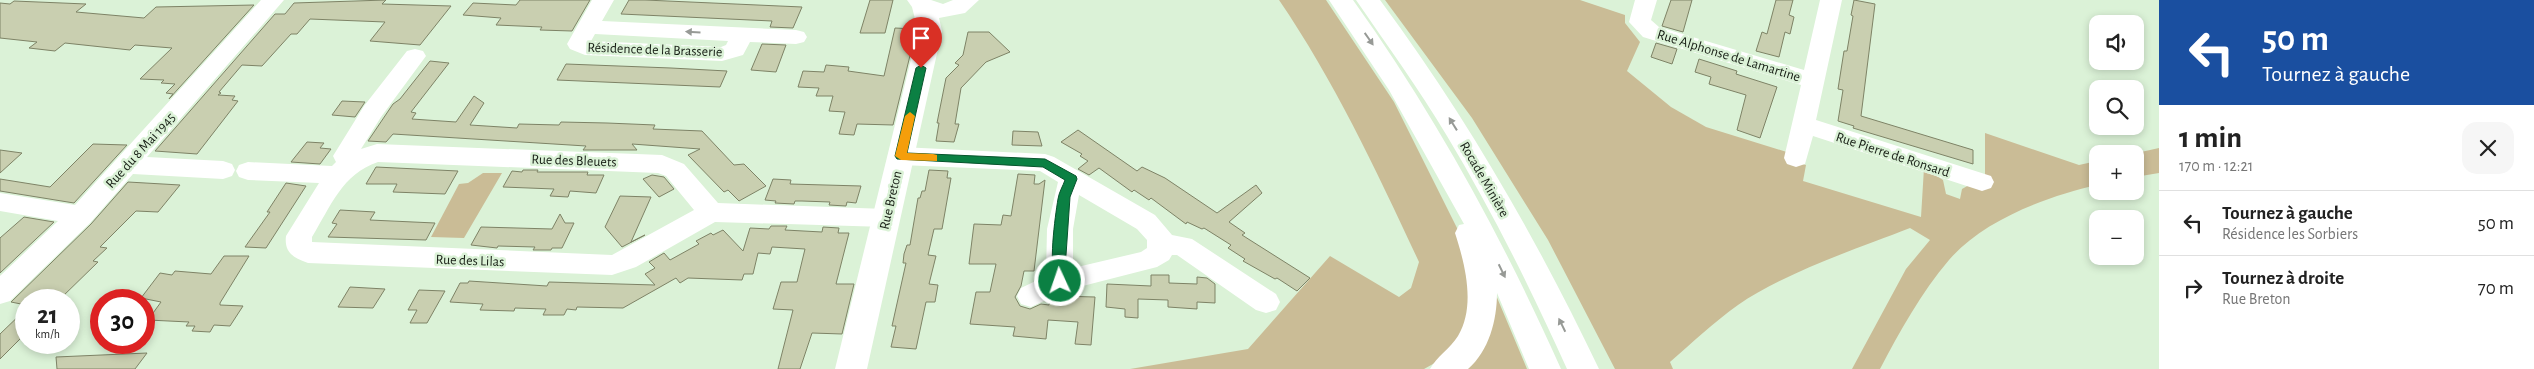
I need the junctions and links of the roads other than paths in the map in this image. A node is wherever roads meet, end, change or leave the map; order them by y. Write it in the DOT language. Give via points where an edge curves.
graph roads {
  1 [pos="273,0"];
  2 [pos="603,0"];
  3 [pos="1341,0"];
  4 [pos="1368,0"];
  5 [pos="1646,0"];
  6 [pos="1831,0"];
  7 [pos="961,5"];
  8 [pos="924,13"];
  9 [pos="796,37"];
  10 [pos="415,56"];
  11 [pos="1814,80"];
  12 [pos="1804,125"];
  13 [pos="1434,142"];
  14 [pos="901,156"];
  15 [pos="1796,158"];
  16 [pos="126,165"];
  17 [pos="345,168"];
  18 [pos="223,170"];
  19 [pos="248,171"];
  20 [pos="1072,179"];
  21 [pos="1982,182"];
  22 [pos="0,202"];
  23 [pos="711,212"];
  24 [pos="81,216"];
  25 [pos="886,218"];
  26 [pos="1160,243"];
  27 [pos="1060,281"];
  28 [pos="0,294"];
  29 [pos="1031,296"];
  30 [pos="1266,302"];
  31 [pos="851,369"];
  32 [pos="1446,369"];
  33 [pos="1545,369"];
  34 [pos="1583,369"];
  1 -- 16 [label="street, Rue du 8 Mai 1945"];
  2 -- 9 [label="street, Résidence de la Brasserie" via="578,44 585,48 722,54 735,50 742,35"];
  3 -- 13 [label="main road, Rocade Minière, one-way"];
  34 -- 4 [label="main road, Rocade Minière, one-way" via="1490,186 1426,83"];
  5 -- 11 [label="street, Rue Alphonse de Lamartine" via="1640,22 1651,32"];
  6 -- 11 [label="street"];
  7 -- 8 [label="main road, Rue Breton"];
  8 -- 14 [label="main road, Rue Breton"];
  10 -- 17 [label="street" via="372,112 345,156"];
  11 -- 12 [label="street"];
  12 -- 15 [label="street"];
  12 -- 21 [label="street, Rue Pierre de Ronsard" via="1955,182"];
  13 -- 32 [label="main road" via="1446,184 1475,248 1482,282 1483,309 1478,327 1468,349"];
  13 -- 33 [label="main road, Rocade Minière, one-way" via="1479,224"];
  14 -- 20 [label="street" via="1045,163"];
  14 -- 25 [label="main road, Rue Breton"];
  16 -- 18 [label="street"];
  16 -- 24 [label="street, Rue du 8 Mai 1945"];
  17 -- 19 [label="street, Rue des Bleuets"];
  17 -- 23 [label="street, Rue des Bleuets" via="377,153 662,164 675,170"];
  17 -- 23 [label="street, Rue des Lilas" via="299,236 298,246 308,253 612,265 627,260"];
  20 -- 26 [label="street" via="1146,222 1160,237"];
  20 -- 27 [label="street" via="1064,197"];
  22 -- 24 [label="street"];
  23 -- 25 [label="street"];
  24 -- 28 [label="street, Rue du 8 Mai 1945"];
  25 -- 31 [label="main road, Rue Breton"];
  26 -- 27 [label="street" via="1160,253 1148,260"];
  26 -- 30 [label="street" via="1183,246"];
  27 -- 29 [label="street"];
}
